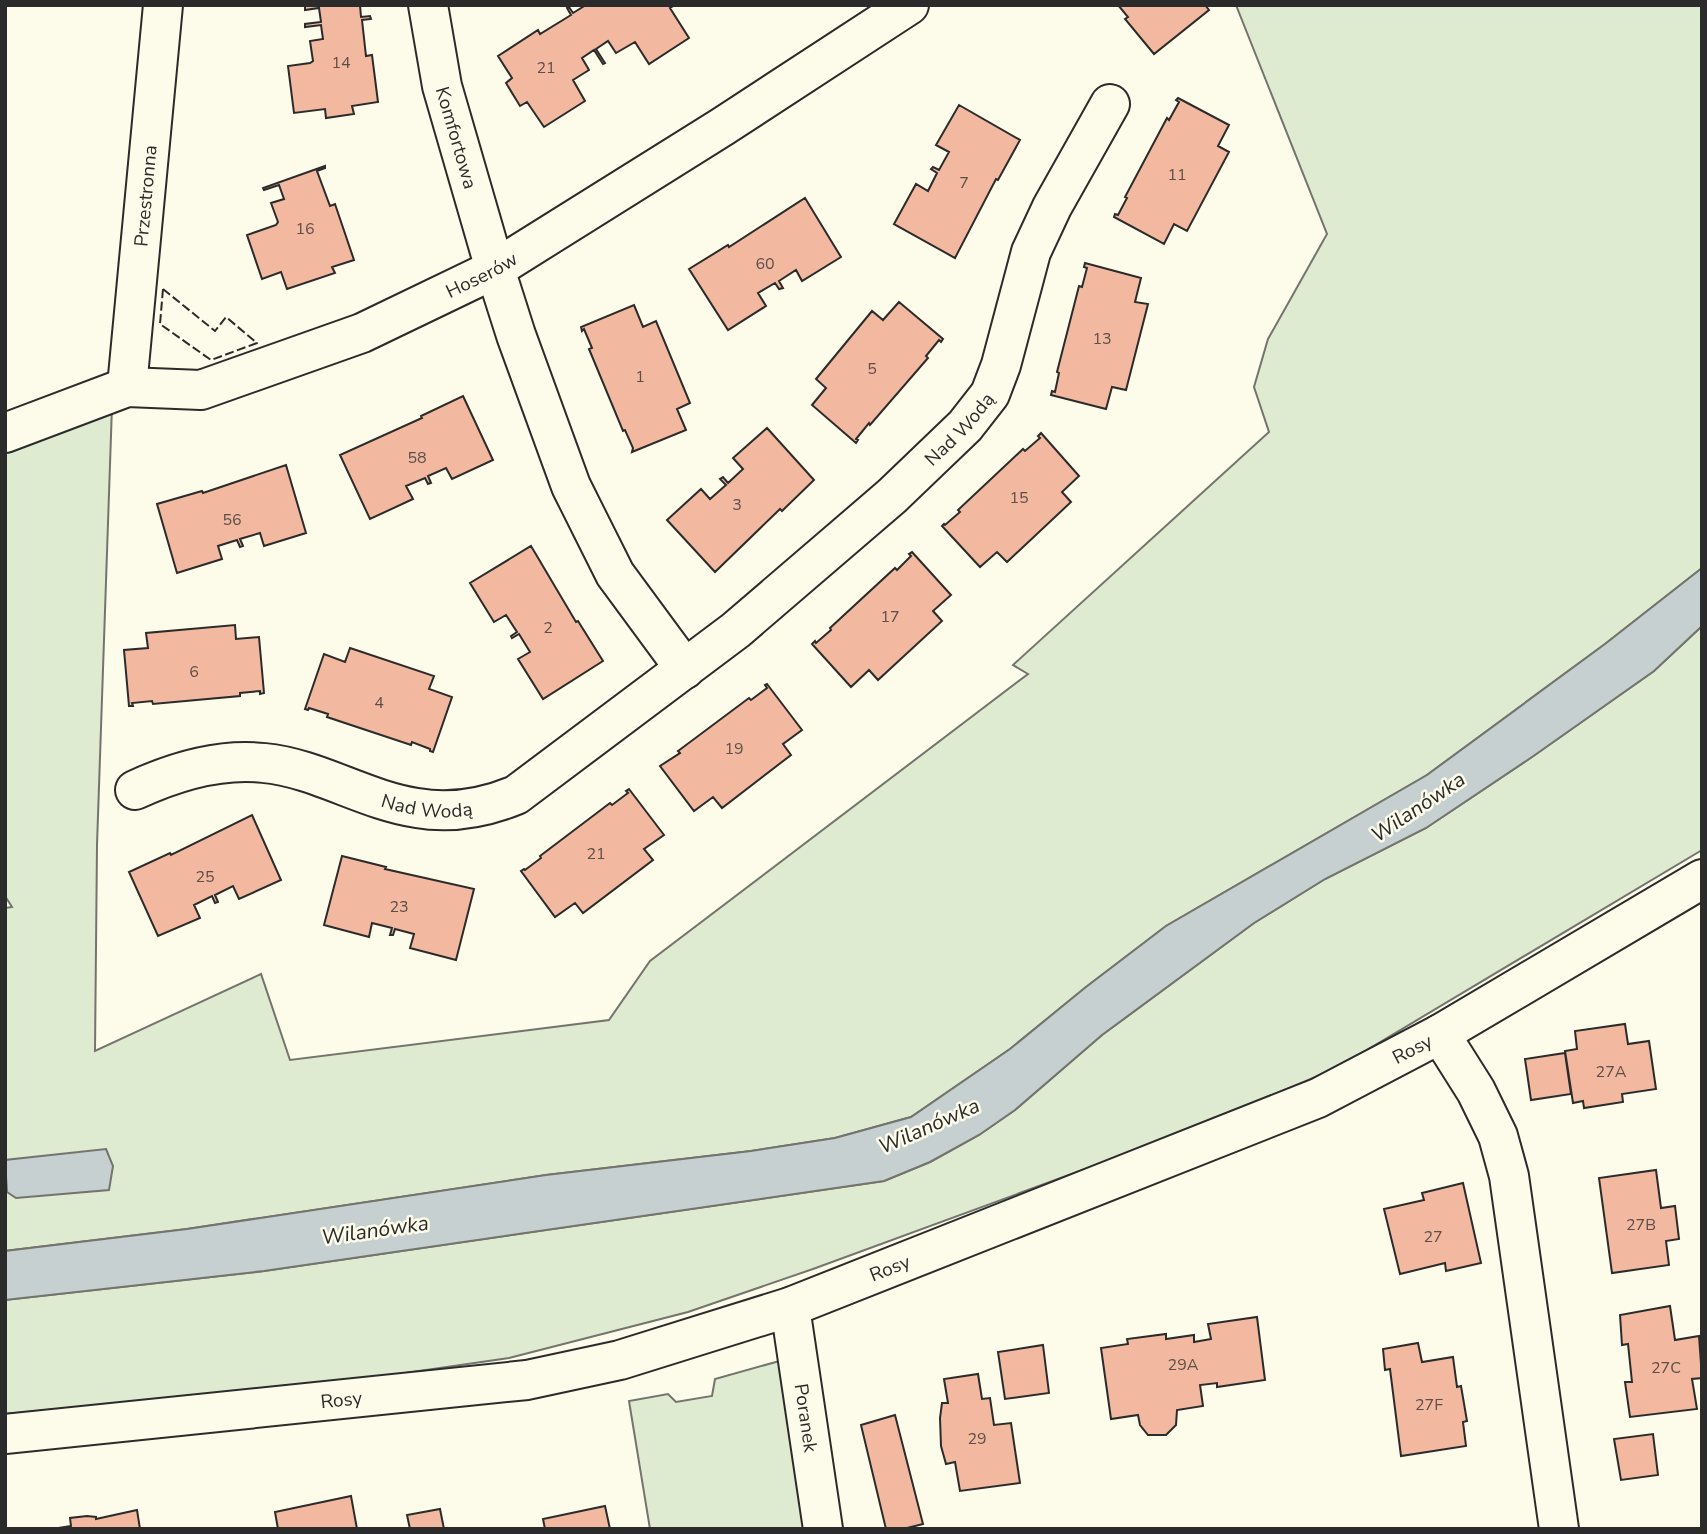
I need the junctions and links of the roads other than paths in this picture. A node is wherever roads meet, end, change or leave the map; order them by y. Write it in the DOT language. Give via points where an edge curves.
graph roads {
  1 [pos="163,5"];
  2 [pos="428,5"];
  3 [pos="909,5"];
  4 [pos="1110,104"];
  5 [pos="495,269"];
  6 [pos="127,387"];
  7 [pos="5,433"];
  8 [pos="685,669"];
  9 [pos="135,790"];
  10 [pos="1702,879"];
  11 [pos="1440,1034"];
  12 [pos="790,1307"];
  13 [pos="5,1434"];
  14 [pos="823,1529"];
  15 [pos="1559,1529"];
  1 -- 6 [label="street, Przestronna"];
  2 -- 5 [label="street, Komfortowa" via="442,86"];
  3 -- 5 [label="street, Hoserów"];
  4 -- 8 [label="street, Nad Wodą" via="1031,252 990,394 965,426 892,496 736,631"];
  5 -- 6 [label="street, Hoserów" via="362,333 201,390"];
  5 -- 8 [label="street" via="571,486 615,574"];
  6 -- 7 [label="street, Hoserów"];
  8 -- 9 [label="street, Nad Wodą" via="516,795 479,807 417,808 261,762 204,766"];
  10 -- 11 [label="street, Rosy"];
  11 -- 12 [label="street, Rosy" via="1318,1098"];
  11 -- 15 [label="street" via="1498,1136 1509,1176"];
  12 -- 13 [label="street, Rosy" via="620,1360 527,1380"];
  12 -- 14 [label="street, Poranek"];
}
